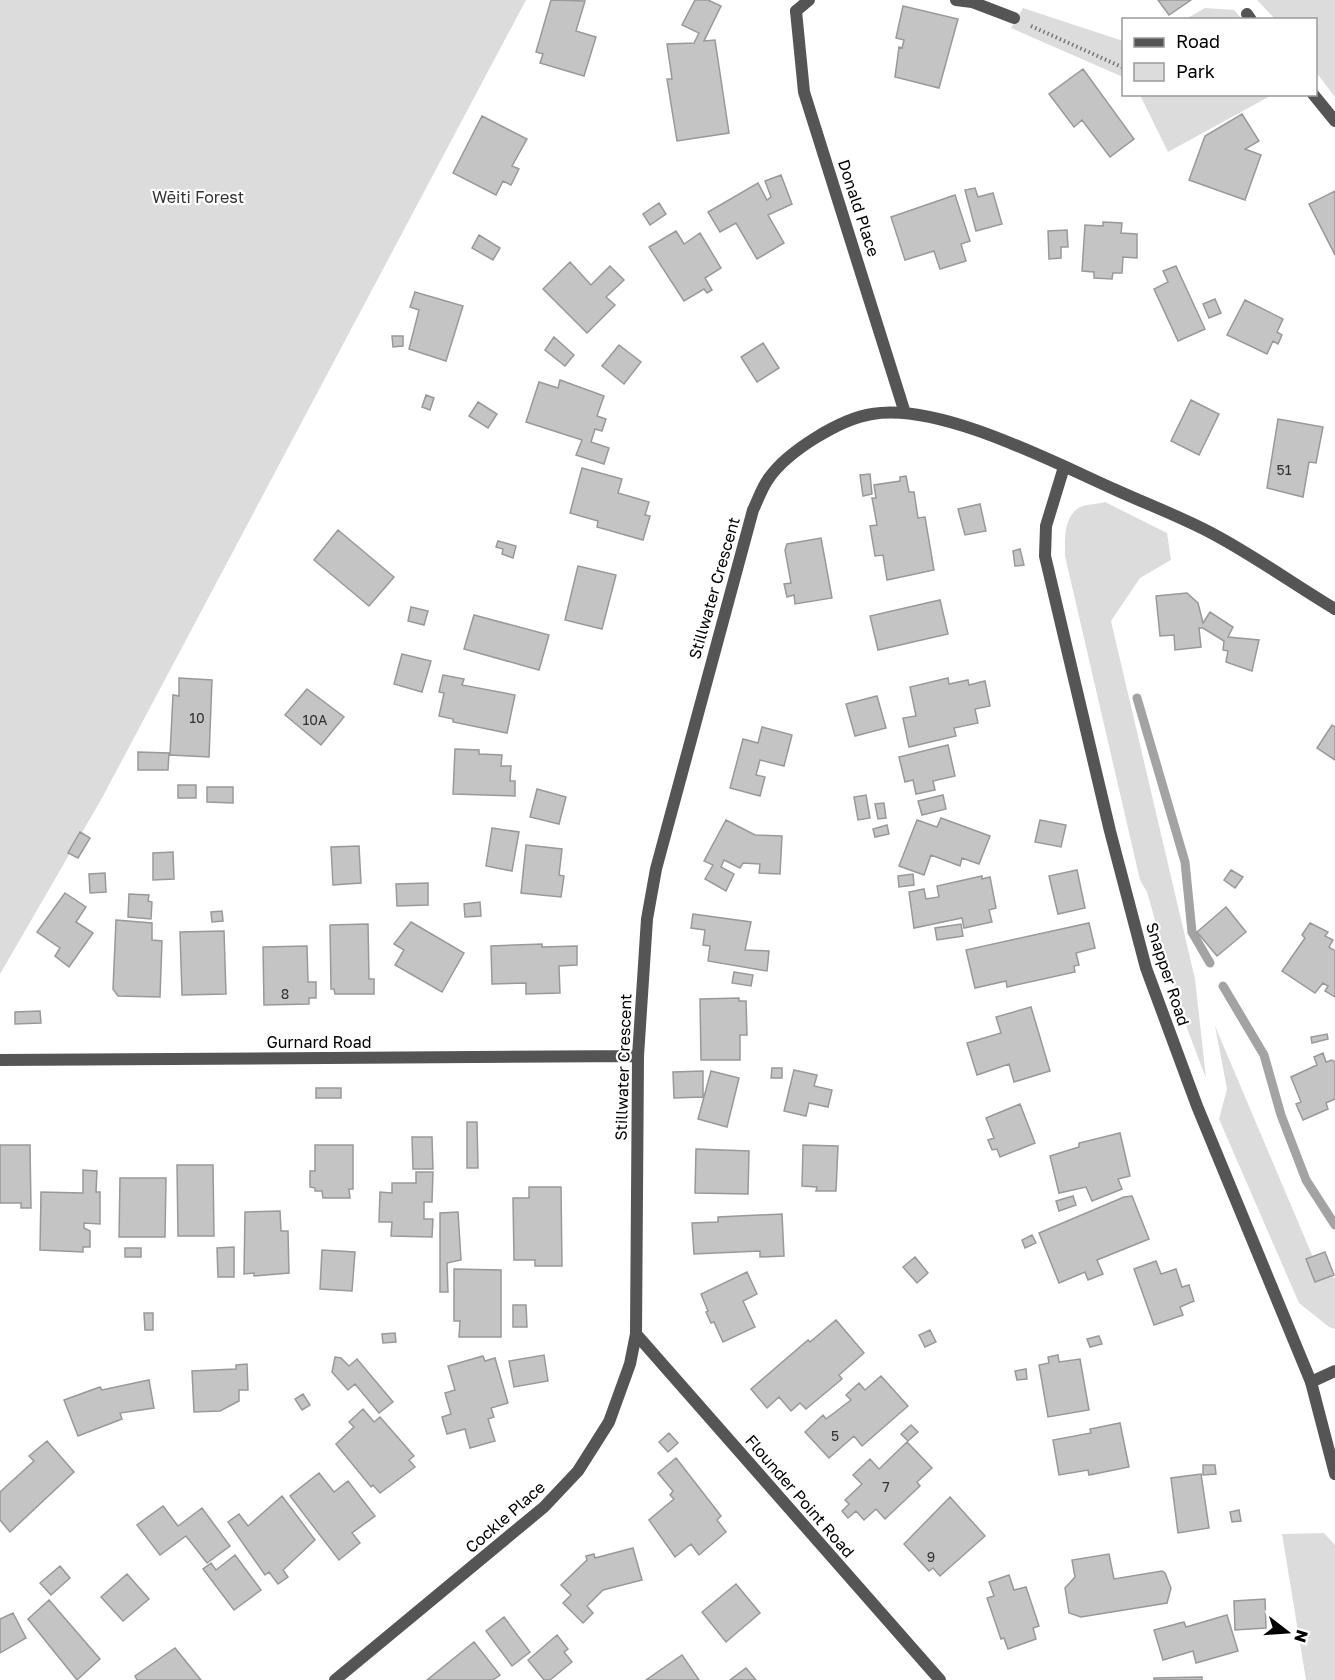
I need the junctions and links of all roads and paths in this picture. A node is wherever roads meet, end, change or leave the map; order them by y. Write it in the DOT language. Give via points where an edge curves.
graph roads {
  1 [pos="809,0"];
  2 [pos="956,0"];
  3 [pos="1014,18"];
  4 [pos="1122,67"];
  5 [pos="1315,96"];
  6 [pos="1335,121"];
  7 [pos="905,413"];
  8 [pos="1064,467"];
  9 [pos="1335,609"];
  10 [pos="638,1056"];
  11 [pos="0,1060"];
  12 [pos="636,1334"];
  13 [pos="1335,1371"];
  14 [pos="1311,1382"];
  15 [pos="1335,1474"];
  16 [pos="335,1680"];
  17 [pos="940,1680"];
  1 -- 7 [label="street, Donald Place" via="796,11 804,92"];
  2 -- 3 [label="street"];
  3 -- 4 [label="path"];
  5 -- 6 [label="street"];
  7 -- 8 [label="street, Stillwater Crescent" via="970,428"];
  7 -- 10 [label="street, Stillwater Crescent" via="872,414 827,432 785,460 768,479 753,510 656,869 647,919"];
  8 -- 9 [label="street, Stillwater Crescent" via="1215,535"];
  8 -- 14 [label="street, Snapper Road" via="1046,526 1045,556 1146,968 1197,1106"];
  10 -- 11 [label="street, Gurnard Road"];
  10 -- 12 [label="street, Stillwater Crescent"];
  12 -- 16 [label="street, Cockle Place" via="630,1364 609,1422 578,1471 544,1507"];
  12 -- 17 [label="street, Flounder Point Road"];
  13 -- 14 [label="street"];
  14 -- 15 [label="street, Snapper Road"];
}
